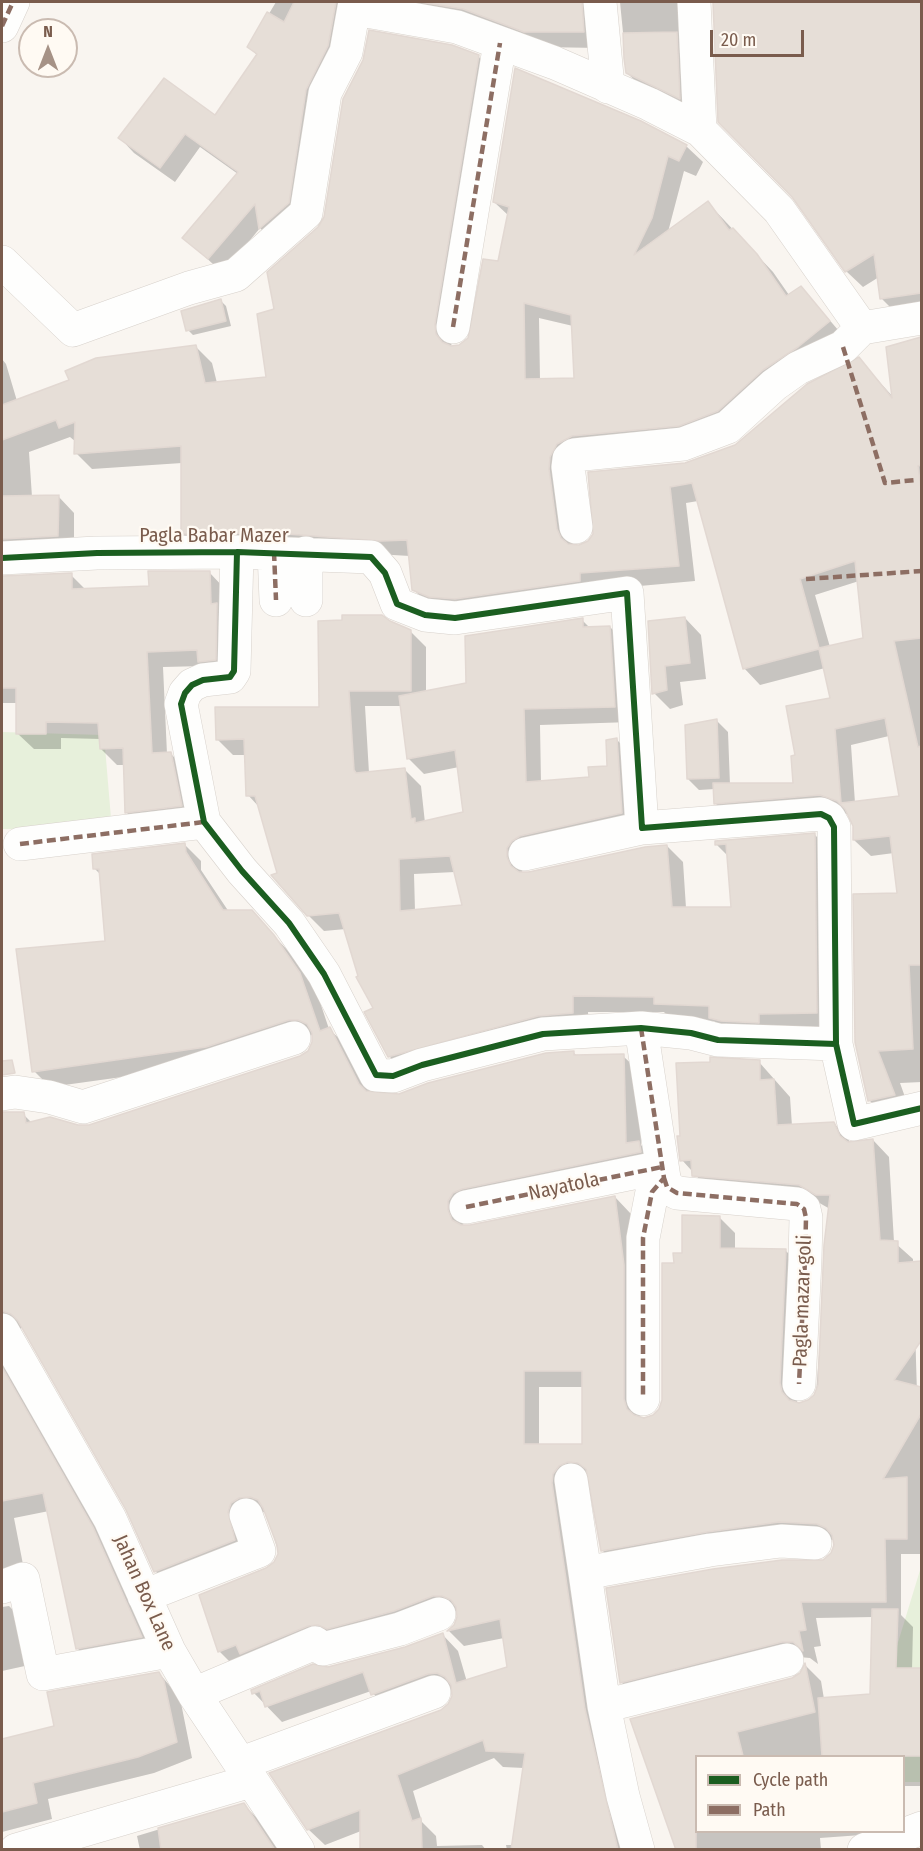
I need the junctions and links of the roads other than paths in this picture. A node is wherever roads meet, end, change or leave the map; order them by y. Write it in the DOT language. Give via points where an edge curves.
graph roads {
  1 [pos="13,2"];
  2 [pos="600,2"];
  3 [pos="694,2"];
  4 [pos="355,5"];
  5 [pos="457,14"];
  6 [pos="2,26"];
  7 [pos="500,43"];
  8 [pos="608,87"];
  9 [pos="700,130"];
  10 [pos="2,262"];
  11 [pos="921,318"];
  12 [pos="453,327"];
  13 [pos="862,328"];
  14 [pos="576,527"];
  15 [pos="237,552"];
  16 [pos="274,552"];
  17 [pos="306,552"];
  18 [pos="2,558"];
  19 [pos="204,822"];
  20 [pos="642,828"];
  21 [pos="20,844"];
  22 [pos="525,854"];
  23 [pos="641,1028"];
  24 [pos="294,1038"];
  25 [pos="836,1044"];
  26 [pos="2,1094"];
  27 [pos="921,1108"];
  28 [pos="663,1173"];
  29 [pos="466,1207"];
  30 [pos="2,1330"];
  31 [pos="799,1384"];
  32 [pos="643,1399"];
  33 [pos="571,1480"];
  34 [pos="246,1515"];
  35 [pos="815,1544"];
  36 [pos="585,1573"];
  37 [pos="2,1587"];
  38 [pos="144,1596"];
  39 [pos="439,1614"];
  40 [pos="169,1651"];
  41 [pos="787,1660"];
  42 [pos="434,1692"];
  43 [pos="194,1694"];
  44 [pos="604,1706"];
  45 [pos="246,1772"];
  46 [pos="921,1828"];
  47 [pos="15,1850"];
  48 [pos="298,1850"];
  49 [pos="638,1850"];
  50 [pos="864,1850"];
  1 -- 6 [label="street"];
  2 -- 8 [label="street"];
  3 -- 9 [label="street"];
  4 -- 5 [label="street"];
  4 -- 10 [label="street" via="346,52 325,93 306,213 236,274 73,330"];
  5 -- 7 [label="street"];
  7 -- 8 [label="street"];
  7 -- 12 [label="street"];
  8 -- 9 [label="street"];
  9 -- 13 [label="street" via="779,210"];
  11 -- 13 [label="street"];
  13 -- 14 [label="street" via="843,347 798,368 774,385 728,427 683,444 574,455 568,467"];
  15 -- 16 [label="street, Pagla Babar Mazer"];
  15 -- 18 [label="street, Pagla Babar Mazer"];
  15 -- 19 [label="street" via="234,671 230,676 192,685 181,704"];
  16 -- 17 [label="street, Pagla Babar Mazer"];
  16 -- 17 [label="street" via="291,600"];
  17 -- 20 [label="street, Pagla Babar Mazer" via="370,557 386,573 396,604 425,615 455,618 627,593"];
  19 -- 21 [label="street"];
  19 -- 23 [label="street" via="289,923 324,974 376,1075 393,1076 543,1034"];
  20 -- 22 [label="street"];
  20 -- 25 [label="street" via="820,814 829,818 834,827"];
  23 -- 25 [label="street" via="718,1040"];
  23 -- 28 [label="street"];
  24 -- 26 [label="street" via="83,1107 49,1097"];
  25 -- 27 [label="street" via="854,1124"];
  28 -- 29 [label="street, Nayatola"];
  28 -- 31 [label="street, Pagla mazar goli" via="667,1188 677,1193 797,1204 804,1209"];
  28 -- 32 [label="street" via="652,1192 643,1238"];
  30 -- 38 [label="street, Jahan Box Lane" via="110,1519"];
  33 -- 36 [label="street"];
  34 -- 38 [label="street" via="259,1551"];
  35 -- 36 [label="street" via="782,1541 710,1550"];
  36 -- 44 [label="street"];
  37 -- 40 [label="street" via="23,1579 43,1674"];
  38 -- 40 [label="street, Jahan Box Lane"];
  39 -- 43 [label="street" via="400,1629 323,1649 315,1643"];
  40 -- 43 [label="street, Jahan Box Lane"];
  41 -- 44 [label="street"];
  42 -- 45 [label="street"];
  43 -- 45 [label="street, Jahan Box Lane"];
  44 -- 49 [label="street"];
  45 -- 47 [label="street"];
  45 -- 48 [label="street, Jahan Box Lane"];
  46 -- 50 [label="street"];
}
